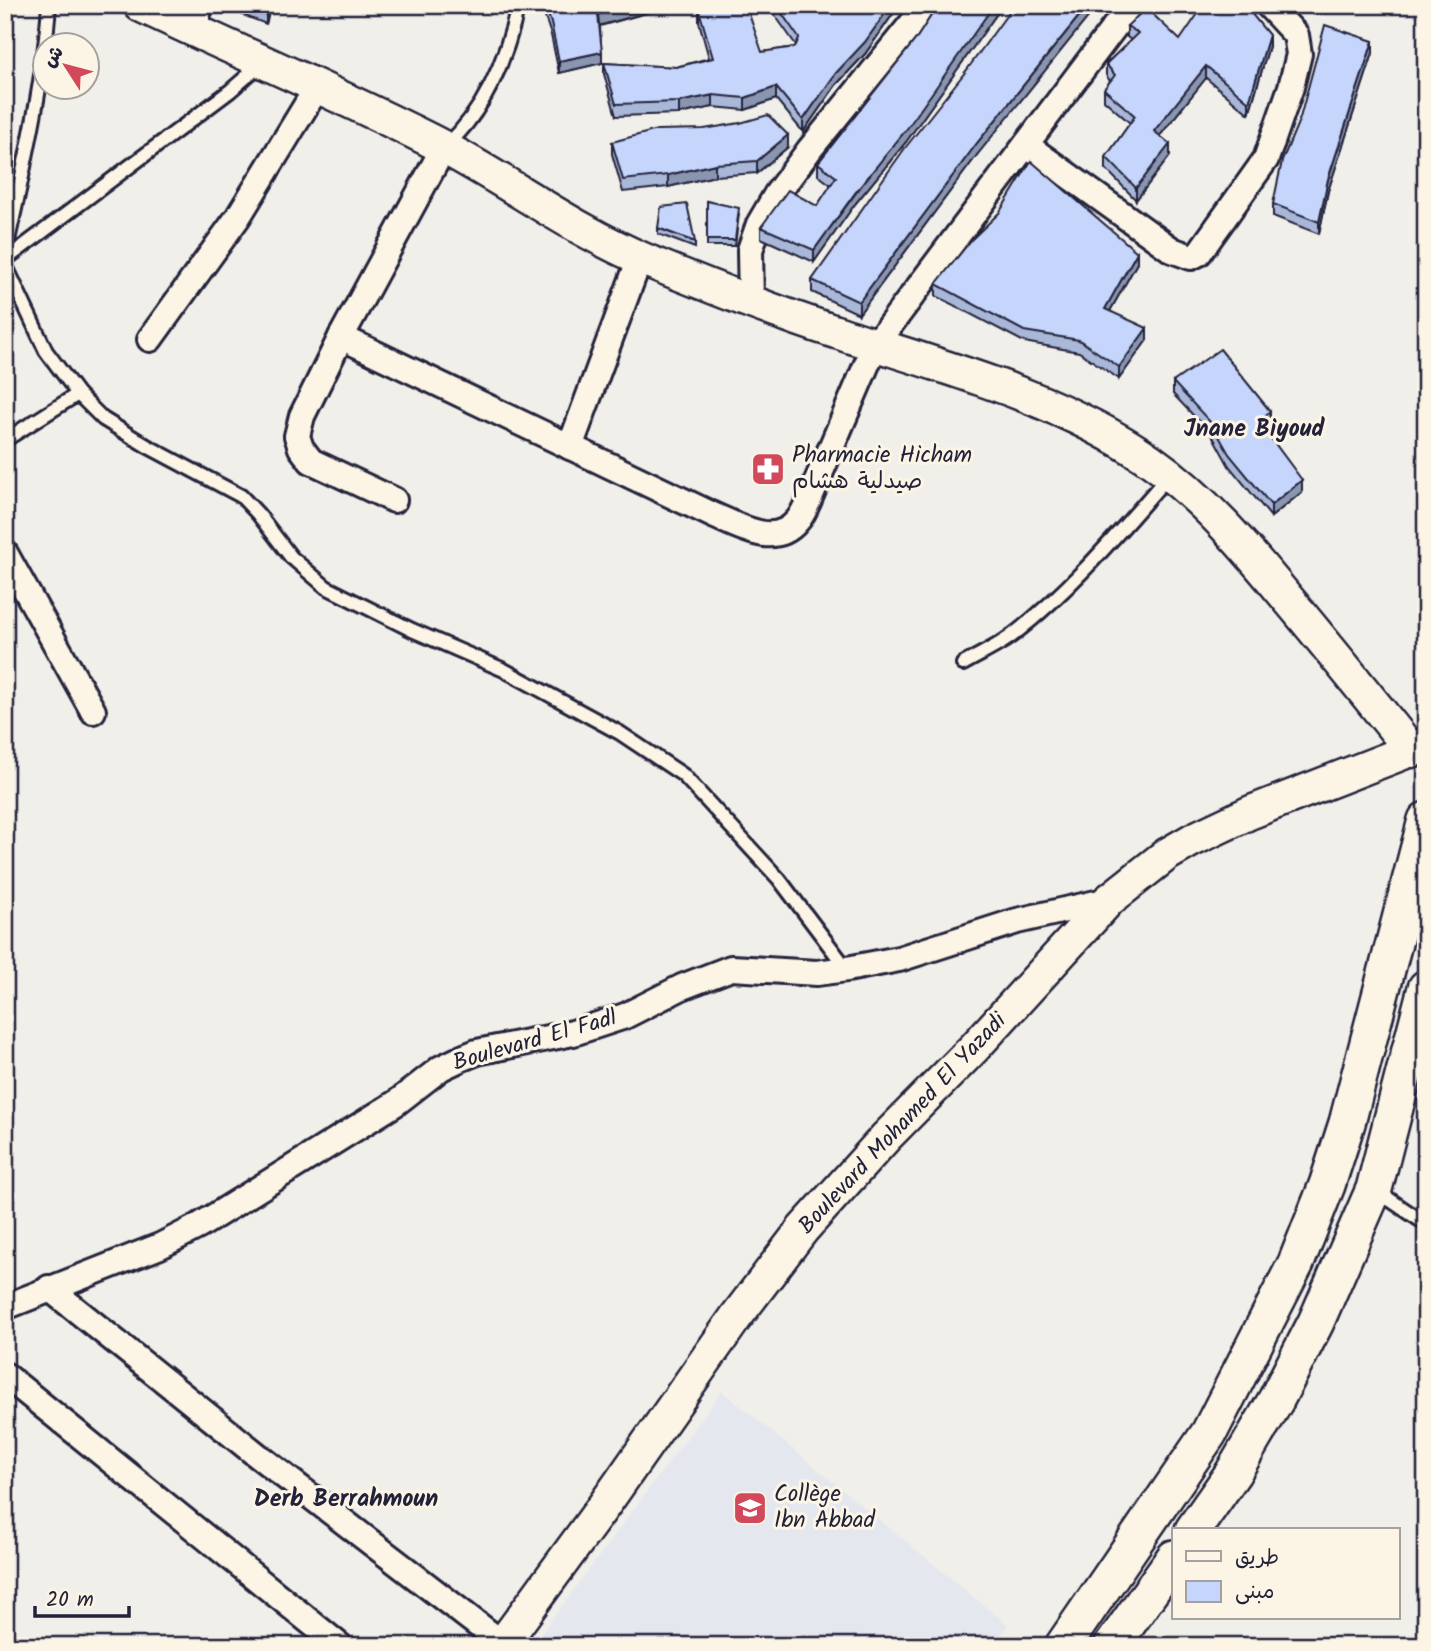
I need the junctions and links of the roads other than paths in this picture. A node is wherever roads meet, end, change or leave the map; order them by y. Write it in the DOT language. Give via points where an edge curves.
graph roads {
  1 [pos="49,5"];
  2 [pos="140,5"];
  3 [pos="518,5"];
  4 [pos="927,5"];
  5 [pos="1131,5"];
  6 [pos="1268,5"];
  7 [pos="197,19"];
  8 [pos="264,61"];
  9 [pos="318,86"];
  10 [pos="1026,145"];
  11 [pos="443,148"];
  12 [pos="5,254"];
  13 [pos="640,258"];
  14 [pos="5,262"];
  15 [pos="751,302"];
  16 [pos="341,337"];
  17 [pos="150,339"];
  18 [pos="876,345"];
  19 [pos="78,394"];
  20 [pos="5,440"];
  21 [pos="570,446"];
  22 [pos="1169,475"];
  23 [pos="394,500"];
  24 [pos="5,553"];
  25 [pos="963,664"];
  26 [pos="93,711"];
  27 [pos="1419,748"];
  28 [pos="1426,820"];
  29 [pos="1109,900"];
  30 [pos="847,969"];
  31 [pos="1426,988"];
  32 [pos="1374,1189"];
  33 [pos="1426,1224"];
  34 [pos="49,1288"];
  35 [pos="5,1307"];
  36 [pos="5,1375"];
  37 [pos="1194,1528"];
  38 [pos="1172,1561"];
  39 [pos="502,1645"];
  40 [pos="340,1646"];
  41 [pos="1063,1646"];
  42 [pos="1112,1646"];
  1 -- 12 [label="lane" via="28,150"];
  2 -- 7 [label="street"];
  3 -- 11 [label="lane" via="501,66 458,134"];
  4 -- 15 [label="street" via="810,149 759,224 750,250"];
  5 -- 10 [label="street"];
  6 -- 10 [label="street" via="1296,35 1299,54 1291,88 1266,159 1199,253 1191,257 1177,253"];
  7 -- 8 [label="street"];
  8 -- 9 [label="street"];
  8 -- 14 [label="lane"];
  9 -- 11 [label="street"];
  9 -- 17 [label="street" via="238,217"];
  10 -- 18 [label="street"];
  11 -- 13 [label="street"];
  11 -- 16 [label="street"];
  13 -- 15 [label="street"];
  13 -- 21 [label="street"];
  14 -- 19 [label="lane" via="47,351"];
  15 -- 18 [label="street"];
  16 -- 21 [label="street"];
  16 -- 23 [label="street" via="302,416 297,436 300,448 311,461"];
  18 -- 21 [label="street" via="808,502 797,521 774,536 715,516"];
  18 -- 22 [label="street" via="1025,396 1111,437"];
  19 -- 20 [label="lane"];
  19 -- 30 [label="lane" via="103,419 241,496 291,557 326,587 515,676 621,733 683,775 779,879"];
  22 -- 25 [label="lane" via="1045,607 1012,635"];
  22 -- 27 [label="street" via="1216,515"];
  24 -- 26 [label="street"];
  27 -- 29 [label="street, Boulevard Mohamed El Yazadi" via="1249,813 1192,840"];
  28 -- 41 [label="main road" via="1347,1123 1296,1263 1209,1433"];
  29 -- 30 [label="street, Boulevard El Fadl" via="1017,921 899,959"];
  29 -- 39 [label="street, Boulevard Mohamed El Yazadi" via="803,1229"];
  30 -- 34 [label="street, Boulevard El Fadl" via="817,973 731,968 625,1016 573,1033 477,1052 441,1068 396,1103 200,1226"];
  31 -- 32 [label="main road"];
  32 -- 33 [label="lane"];
  32 -- 37 [label="main road" via="1276,1400"];
  34 -- 35 [label="street, Boulevard El Fadl"];
  34 -- 39 [label="street"];
  36 -- 40 [label="street"];
  38 -- 42 [label="main road"];
}
